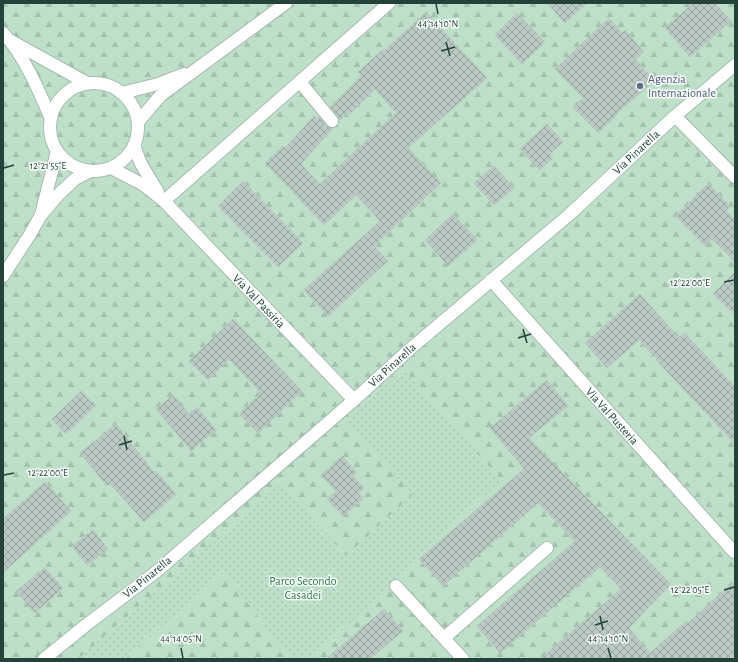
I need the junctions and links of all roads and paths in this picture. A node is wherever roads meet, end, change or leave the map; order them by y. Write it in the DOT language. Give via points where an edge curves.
graph roads {
  1 [pos="286,3"];
  2 [pos="389,3"];
  3 [pos="7,37"];
  4 [pos="735,64"];
  5 [pos="198,69"];
  6 [pos="300,82"];
  7 [pos="86,83"];
  8 [pos="122,93"];
  9 [pos="675,116"];
  10 [pos="51,120"];
  11 [pos="332,121"];
  12 [pos="138,122"];
  13 [pos="134,146"];
  14 [pos="57,151"];
  15 [pos="111,168"];
  16 [pos="91,171"];
  17 [pos="735,177"];
  18 [pos="164,201"];
  19 [pos="41,215"];
  20 [pos="3,276"];
  21 [pos="491,280"];
  22 [pos="354,400"];
  23 [pos="547,548"];
  24 [pos="734,552"];
  25 [pos="396,586"];
  26 [pos="444,638"];
  27 [pos="44,659"];
  28 [pos="463,659"];
  1 -- 5 [label="street"];
  2 -- 6 [label="street"];
  3 -- 7 [label="street"];
  3 -- 10 [label="street"];
  4 -- 9 [label="street, Via Pinarella"];
  5 -- 8 [label="street" via="158,84"];
  5 -- 12 [label="street" via="160,96"];
  6 -- 11 [label="street"];
  6 -- 18 [label="street"];
  7 -- 8 [label="street" via="111,86"];
  7 -- 10 [label="street" via="63,96 55,107"];
  8 -- 12 [label="street" via="130,101"];
  9 -- 17 [label="street"];
  9 -- 21 [label="street, Via Pinarella" via="570,214"];
  10 -- 14 [label="street" via="52,142"];
  12 -- 13 [label="street"];
  13 -- 15 [label="street" via="128,155"];
  13 -- 18 [label="street, Via Val Passiria" via="141,164"];
  14 -- 16 [label="street" via="72,165"];
  14 -- 19 [label="street"];
  15 -- 16 [label="street"];
  15 -- 18 [label="street, Via Val Passiria" via="144,185"];
  16 -- 19 [label="street" via="75,180 59,194"];
  18 -- 22 [label="street, Via Val Passiria"];
  19 -- 20 [label="street"];
  21 -- 22 [label="street, Via Pinarella"];
  21 -- 24 [label="street, Via Val Pusteria"];
  22 -- 27 [label="street, Via Pinarella" via="156,572"];
  23 -- 26 [label="street"];
  25 -- 26 [label="street"];
  26 -- 28 [label="street"];
}
